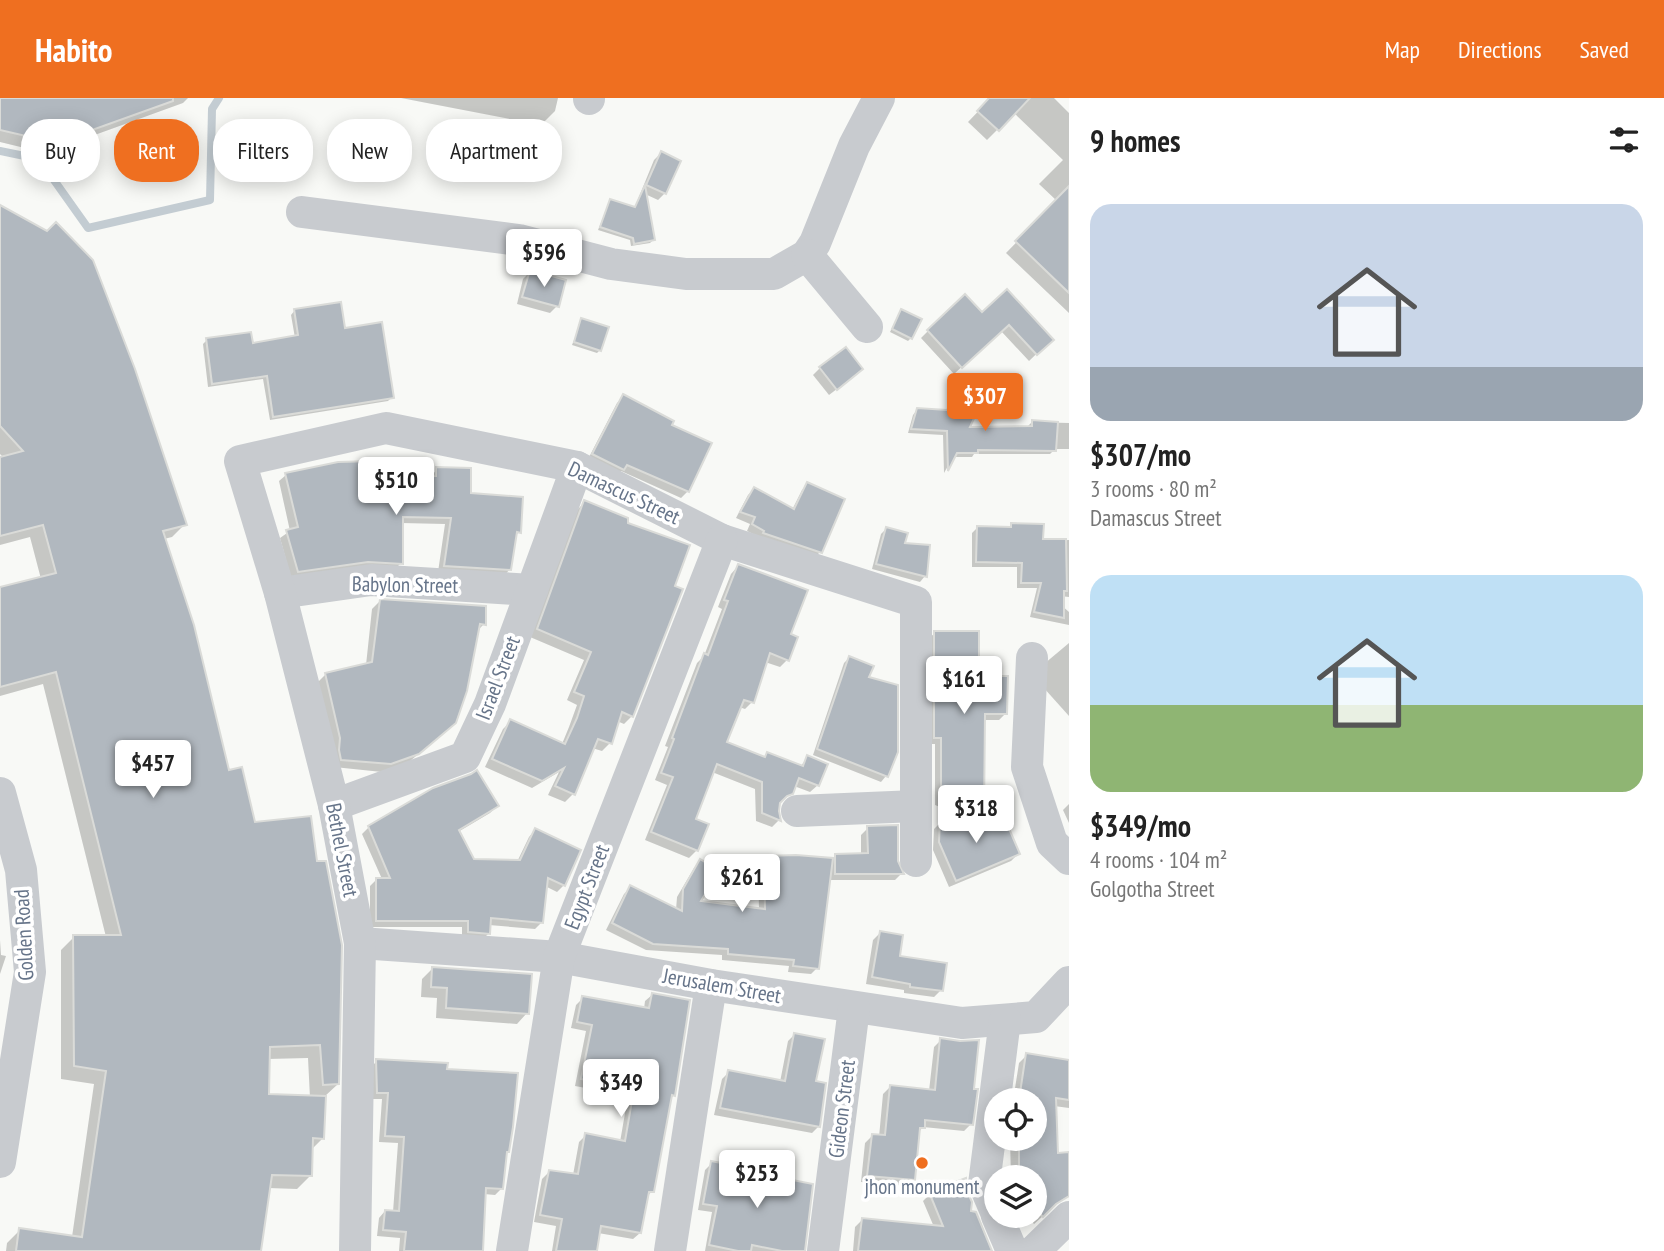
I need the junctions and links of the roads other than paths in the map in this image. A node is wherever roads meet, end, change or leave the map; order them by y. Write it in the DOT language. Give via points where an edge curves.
graph roads {
  1 [pos="880,98"];
  2 [pos="302,212"];
  3 [pos="807,255"];
  4 [pos="867,327"];
  5 [pos="240,461"];
  6 [pos="577,467"];
  7 [pos="722,540"];
  8 [pos="532,590"];
  9 [pos="279,593"];
  10 [pos="1032,658"];
  11 [pos="0,793"];
  12 [pos="334,805"];
  13 [pos="916,806"];
  14 [pos="797,811"];
  15 [pos="1069,859"];
  16 [pos="916,861"];
  17 [pos="360,943"];
  18 [pos="559,957"];
  19 [pos="1069,982"];
  20 [pos="711,985"];
  21 [pos="854,1008"];
  22 [pos="1005,1020"];
  23 [pos="0,1162"];
  24 [pos="986,1165"];
  25 [pos="1069,1217"];
  26 [pos="1003,1228"];
  27 [pos="355,1251"];
  28 [pos="512,1251"];
  29 [pos="670,1251"];
  30 [pos="824,1251"];
  31 [pos="1012,1251"];
  32 [pos="1034,1251"];
  1 -- 3 [label="street"];
  2 -- 3 [label="street" via="519,240 611,264 686,274 774,274"];
  3 -- 4 [label="street"];
  5 -- 6 [label="street, Damascus Street" via="386,428"];
  5 -- 9 [label="street, Bethel Street"];
  6 -- 7 [label="street, Damascus Street"];
  6 -- 8 [label="street, Israel Street"];
  7 -- 13 [label="street, Damascus Street" via="916,603"];
  7 -- 18 [label="street, Egypt Street"];
  8 -- 9 [label="street, Babylon Street" via="371,580"];
  8 -- 12 [label="street, Israel Street" via="491,704 465,757"];
  9 -- 12 [label="street, Bethel Street"];
  10 -- 15 [label="street" via="1027,767 1052,843"];
  11 -- 23 [label="street, Golden Road" via="21,870 30,972"];
  12 -- 17 [label="street, Bethel Street"];
  13 -- 14 [label="street"];
  13 -- 16 [label="street"];
  17 -- 18 [label="street, Jerusalem Street"];
  17 -- 27 [label="street, Bethel Street"];
  18 -- 20 [label="street, Jerusalem Street"];
  18 -- 28 [label="street, Egypt Street"];
  19 -- 22 [label="street, Jerusalem Street" via="1036,1017"];
  20 -- 21 [label="street, Jerusalem Street"];
  20 -- 29 [label="street"];
  21 -- 22 [label="street, Jerusalem Street" via="962,1023"];
  21 -- 30 [label="street, Gideon Street"];
  22 -- 24 [label="street"];
  25 -- 32 [label="street"];
  26 -- 31 [label="street"];
}
